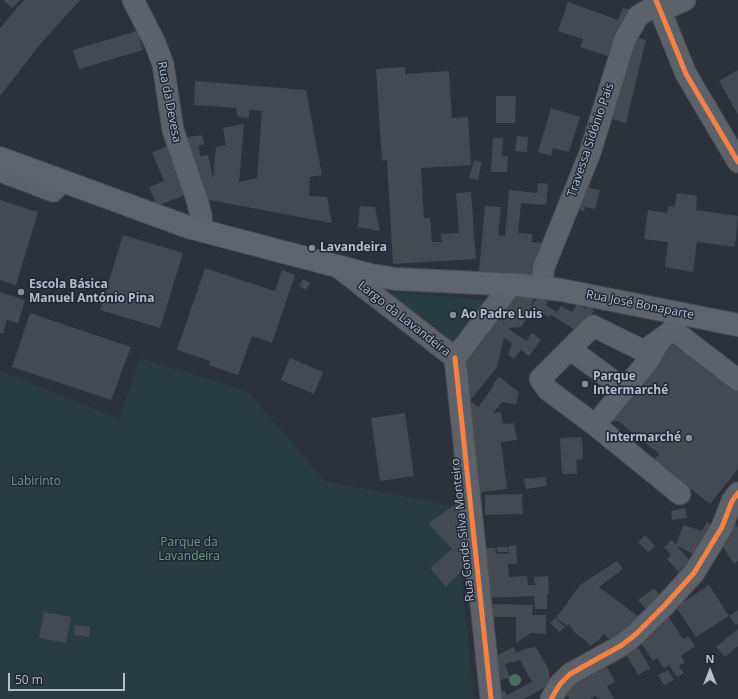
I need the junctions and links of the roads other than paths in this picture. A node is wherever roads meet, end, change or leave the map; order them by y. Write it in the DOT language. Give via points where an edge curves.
graph roads {
  1 [pos="685,0"];
  2 [pos="658,4"];
  3 [pos="137,7"];
  4 [pos="0,158"];
  5 [pos="738,162"];
  6 [pos="0,171"];
  7 [pos="63,181"];
  8 [pos="202,231"];
  9 [pos="338,267"];
  10 [pos="511,285"];
  11 [pos="541,288"];
  12 [pos="738,325"];
  13 [pos="670,327"];
  14 [pos="570,349"];
  15 [pos="455,358"];
  16 [pos="728,366"];
  17 [pos="738,380"];
  18 [pos="624,389"];
  19 [pos="595,425"];
  20 [pos="738,493"];
  21 [pos="680,494"];
  22 [pos="732,515"];
  23 [pos="491,699"];
  24 [pos="551,699"];
  1 -- 2 [label="street, Travessa Sidónio Pais" via="672,6"];
  2 -- 5 [label="street" via="686,74"];
  2 -- 11 [label="street, Travessa Sidónio Pais" via="638,16 625,38 590,153 544,267"];
  3 -- 8 [label="street, Rua da Devesa" via="163,64 173,130 197,200"];
  4 -- 7 [label="main road, Largo da Lavandeira"];
  6 -- 7 [label="street" via="53,191"];
  7 -- 8 [label="main road, Largo da Lavandeira"];
  8 -- 9 [label="main road, Largo da Lavandeira"];
  9 -- 10 [label="main road, Largo da Lavandeira" via="396,279"];
  9 -- 15 [label="street, Largo da Lavandeira"];
  10 -- 11 [label="main road, Largo da Lavandeira"];
  10 -- 15 [label="street, Largo da Lavandeira"];
  11 -- 13 [label="main road, Rua José Bonaparte" via="561,290"];
  12 -- 13 [label="main road, Rua José Bonaparte"];
  13 -- 14 [label="street" via="644,351 592,326"];
  13 -- 16 [label="street"];
  13 -- 18 [label="street" via="648,361"];
  14 -- 18 [label="street"];
  14 -- 19 [label="street" via="540,379 548,390"];
  15 -- 23 [label="street, Rua Conde Silva Monteiro"];
  16 -- 17 [label="street"];
  18 -- 19 [label="street"];
  19 -- 21 [label="street"];
  20 -- 22 [label="street" via="732,501"];
  22 -- 24 [label="street" via="694,573 664,606 622,645 570,674"];
}
